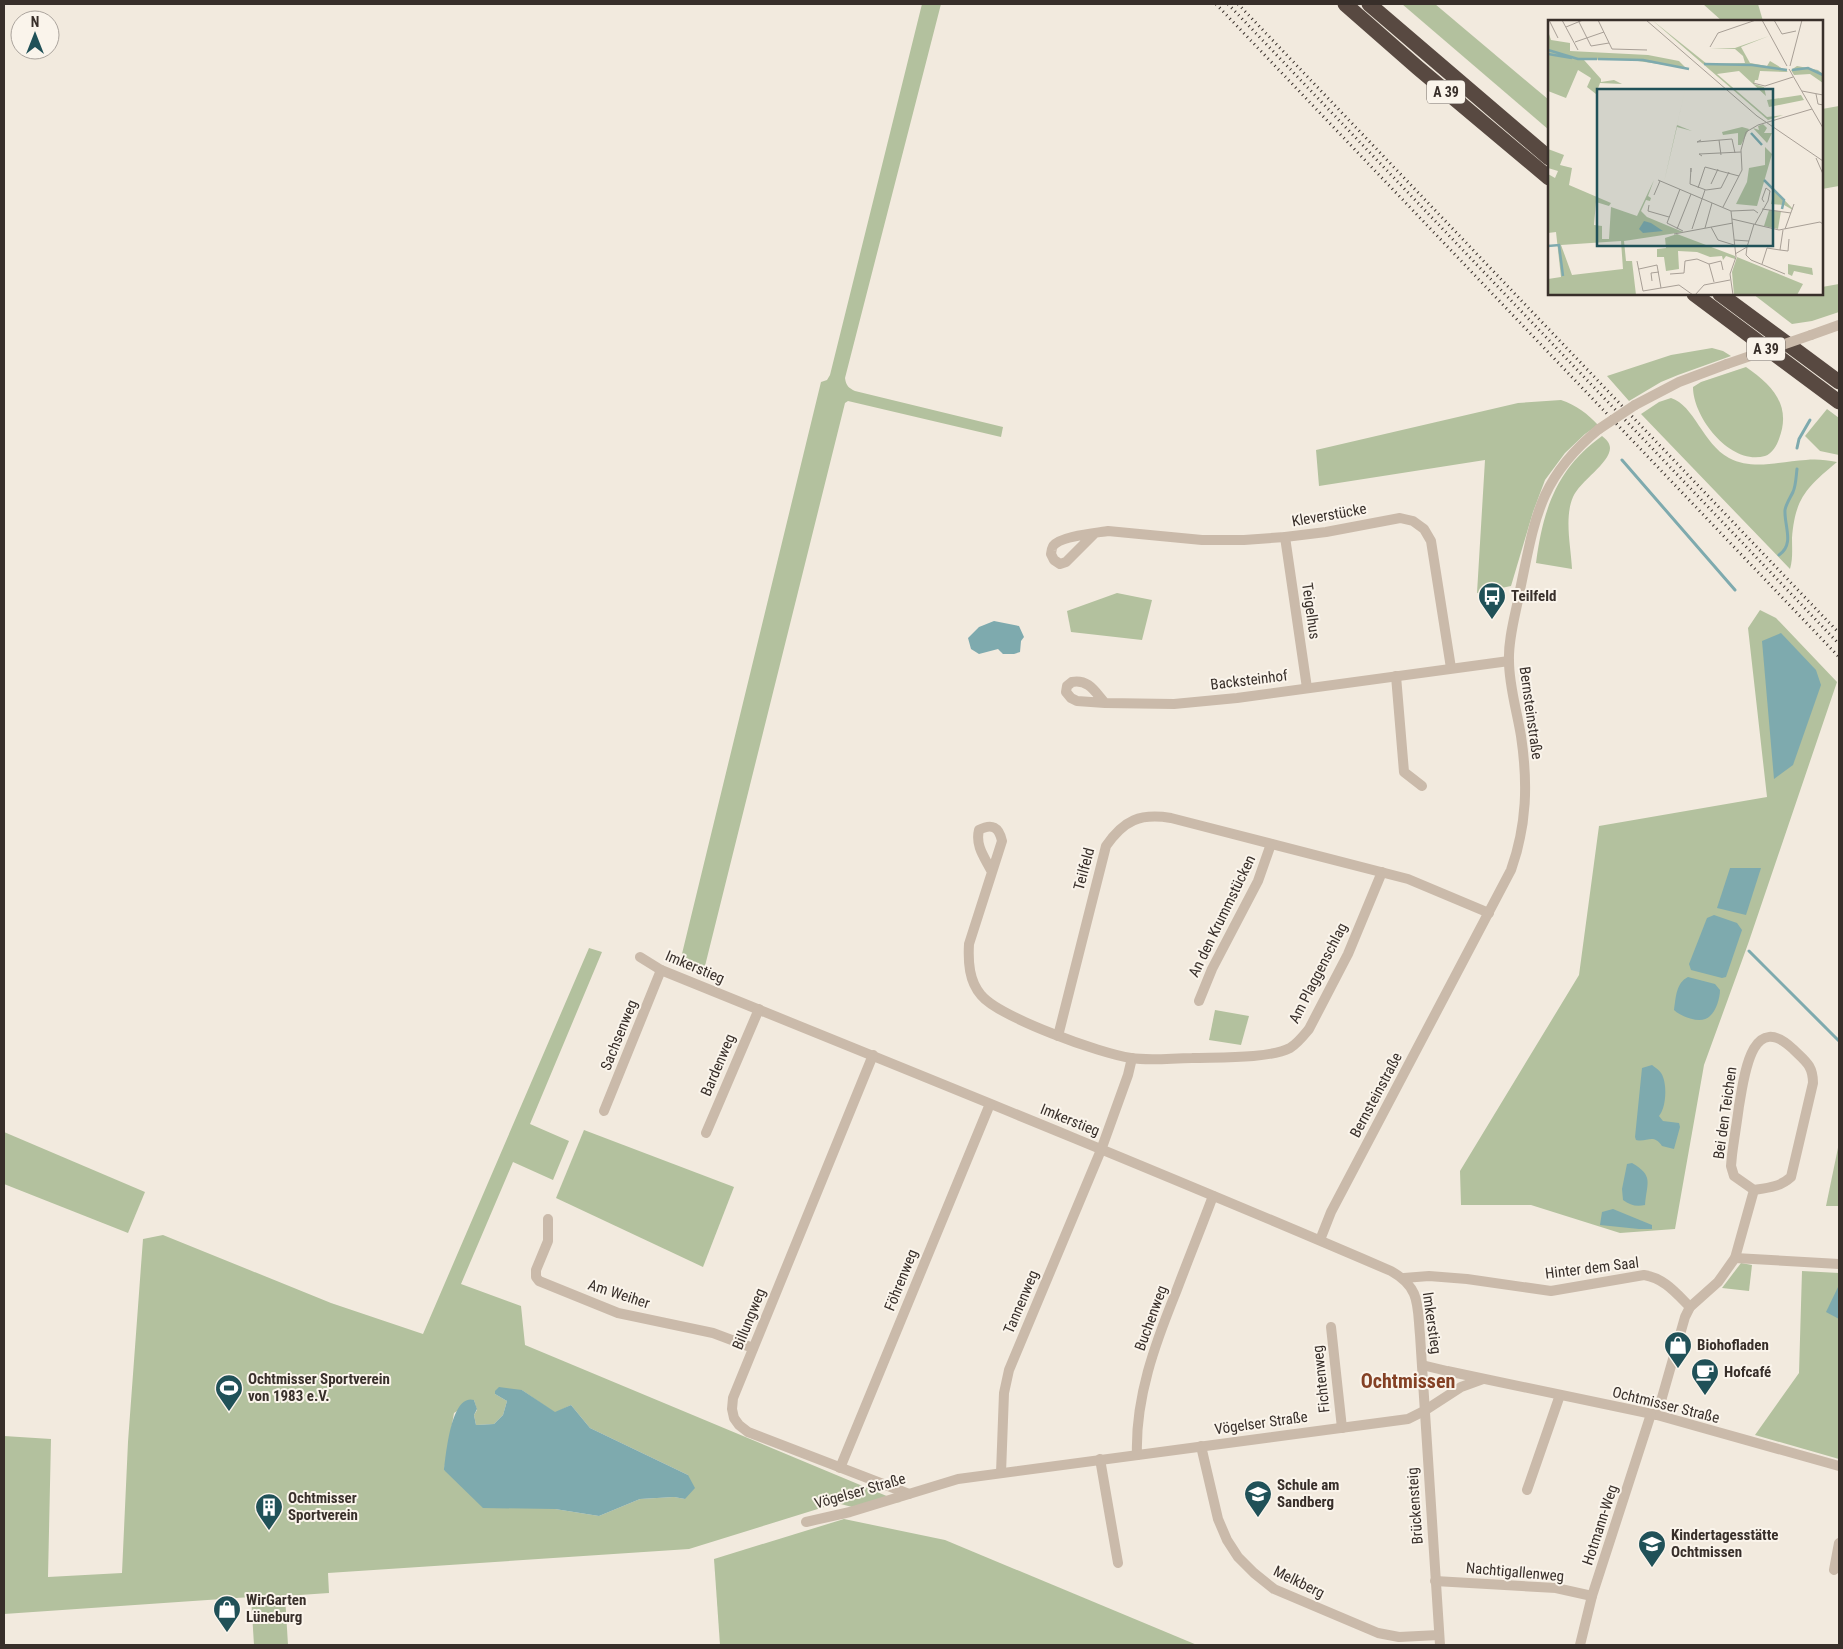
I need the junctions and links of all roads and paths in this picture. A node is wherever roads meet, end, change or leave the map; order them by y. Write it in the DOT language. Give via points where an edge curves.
graph roads {
  1 [pos="1345,4"];
  2 [pos="1369,4"];
  3 [pos="1548,157"];
  4 [pos="1548,177"];
  5 [pos="1695,295"];
  6 [pos="1721,295"];
  7 [pos="1839,325"];
  8 [pos="1839,382"];
  9 [pos="1839,402"];
  10 [pos="1095,533"];
  11 [pos="1285,537"];
  12 [pos="1509,661"];
  13 [pos="1451,668"];
  14 [pos="1396,676"];
  15 [pos="1307,688"];
  16 [pos="1105,703"];
  17 [pos="1422,786"];
  18 [pos="1271,844"];
  19 [pos="992,872"];
  20 [pos="1382,872"];
  21 [pos="1489,913"];
  22 [pos="640,957"];
  23 [pos="662,970"];
  24 [pos="1199,1001"];
  25 [pos="759,1009"];
  26 [pos="1058,1036"];
  27 [pos="873,1055"];
  28 [pos="1132,1058"];
  29 [pos="990,1104"];
  30 [pos="604,1111"];
  31 [pos="706,1133"];
  32 [pos="1101,1150"];
  33 [pos="1754,1190"];
  34 [pos="1213,1196"];
  35 [pos="548,1219"];
  36 [pos="1320,1240"];
  37 [pos="1735,1258"];
  38 [pos="1839,1264"];
  39 [pos="1404,1278"];
  40 [pos="1690,1306"];
  41 [pos="1331,1327"];
  42 [pos="753,1348"];
  43 [pos="1422,1364"];
  44 [pos="1483,1379"];
  45 [pos="1560,1395"];
  46 [pos="1424,1411"];
  47 [pos="1654,1415"];
  48 [pos="1342,1428"];
  49 [pos="1201,1446"];
  50 [pos="1137,1455"];
  51 [pos="1100,1459"];
  52 [pos="1839,1466"];
  53 [pos="840,1468"];
  54 [pos="1001,1473"];
  55 [pos="1527,1490"];
  56 [pos="909,1494"];
  57 [pos="806,1522"];
  58 [pos="1839,1543"];
  59 [pos="1118,1563"];
  60 [pos="1834,1570"];
  61 [pos="1436,1581"];
  62 [pos="1592,1596"];
  63 [pos="1439,1640"];
  64 [pos="1580,1645"];
  1 -- 4 [label="highway, A 39"];
  2 -- 3 [label="highway, A 39"];
  5 -- 9 [label="highway, A 39"];
  6 -- 8 [label="highway, A 39"];
  7 -- 12 [label="street, Bernsteinstraße, bridge" via="1679,382 1635,405 1579,445 1562,465 1542,500 1532,533 1510,641"];
  10 -- 11 [label="street, Kleverstücke" via="1124,532 1202,540"];
  11 -- 13 [label="street, Kleverstücke" via="1400,518 1413,521 1424,529 1431,541"];
  11 -- 15 [label="street, Teigelhus"];
  12 -- 13 [label="street, Backsteinhof"];
  12 -- 21 [label="street, Bernsteinstraße" via="1521,737 1525,809 1520,846"];
  13 -- 14 [label="street, Backsteinhof"];
  14 -- 15 [label="street, Backsteinhof"];
  14 -- 17 [label="street" via="1404,772"];
  15 -- 16 [label="street, Backsteinhof" via="1174,704"];
  18 -- 20 [label="street, Teilfeld"];
  18 -- 24 [label="street, An den Krummstücken" via="1258,881 1212,968"];
  18 -- 26 [label="street, Teilfeld" via="1155,815 1138,817 1124,824 1106,846"];
  19 -- 26 [label="street, Am Plaggenschlag" via="969,944 972,978 981,995 993,1006"];
  20 -- 21 [label="street, Teilfeld" via="1432,888"];
  20 -- 28 [label="street, Am Plaggenschlag" via="1348,954 1313,1020 1300,1040 1291,1047 1250,1055"];
  21 -- 36 [label="street, Bernsteinstraße" via="1331,1212"];
  22 -- 23 [label="street, Imkerstieg"];
  23 -- 25 [label="street, Imkerstieg"];
  23 -- 30 [label="street, Sachsenweg"];
  25 -- 27 [label="street, Imkerstieg"];
  25 -- 31 [label="street, Bardenweg"];
  26 -- 28 [label="street, Am Plaggenschlag"];
  27 -- 29 [label="street, Imkerstieg"];
  27 -- 42 [label="street, Billungweg"];
  28 -- 32 [label="street"];
  29 -- 32 [label="street, Imkerstieg"];
  29 -- 53 [label="street, Föhrenweg"];
  32 -- 34 [label="street, Imkerstieg"];
  32 -- 54 [label="street, Tannenweg" via="1009,1370 1004,1393"];
  33 -- 33 [label="street, Bei den Teichen" via="1774,1187 1791,1177 1813,1083 1810,1065 1783,1040 1772,1036 1761,1039 1748,1059 1732,1155 1734,1176"];
  33 -- 37 [label="street"];
  34 -- 36 [label="street, Imkerstieg"];
  34 -- 50 [label="street, Buchenweg" via="1155,1345 1141,1399"];
  35 -- 42 [label="street, Am Weiher" via="548,1241 536,1270 539,1280 618,1313 713,1333"];
  36 -- 39 [label="street, Imkerstieg"];
  37 -- 38 [label="street"];
  37 -- 40 [label="street" via="1718,1282"];
  39 -- 40 [label="street, Hinter dem Saal" via="1467,1279 1551,1291 1644,1275 1662,1281"];
  39 -- 43 [label="street, Imkerstieg" via="1413,1288 1416,1300"];
  40 -- 47 [label="street"];
  41 -- 48 [label="street, Fichtenweg"];
  42 -- 53 [label="street, Billungweg" via="732,1408 739,1425 748,1432"];
  43 -- 44 [label="street, Ochtmisser Straße"];
  43 -- 46 [label="street, Brückensteig"];
  44 -- 45 [label="street, Ochtmisser Straße"];
  44 -- 46 [label="street" via="1462,1386"];
  45 -- 47 [label="street, Ochtmisser Straße"];
  45 -- 55 [label="street"];
  46 -- 48 [label="street, Vögelser Straße" via="1408,1419"];
  46 -- 61 [label="street, Brückensteig"];
  47 -- 52 [label="street, Ochtmisser Straße"];
  47 -- 62 [label="street, Hotmann-Weg"];
  48 -- 49 [label="street, Vögelser Straße"];
  49 -- 50 [label="street, Vögelser Straße"];
  49 -- 63 [label="street, Melkberg" via="1218,1518 1227,1540 1254,1573 1274,1589 1378,1634"];
  50 -- 51 [label="street, Vögelser Straße"];
  51 -- 54 [label="street, Vögelser Straße"];
  51 -- 59 [label="street"];
  53 -- 56 [label="street, Billungweg"];
  54 -- 56 [label="street, Vögelser Straße" via="948,1481"];
  56 -- 57 [label="street, Vögelser Straße"];
  58 -- 60 [label="street"];
  61 -- 62 [label="street, Nachtigallenweg" via="1556,1588"];
  61 -- 63 [label="street, Brückensteig"];
  62 -- 64 [label="street, Hotmann-Weg"];
}
